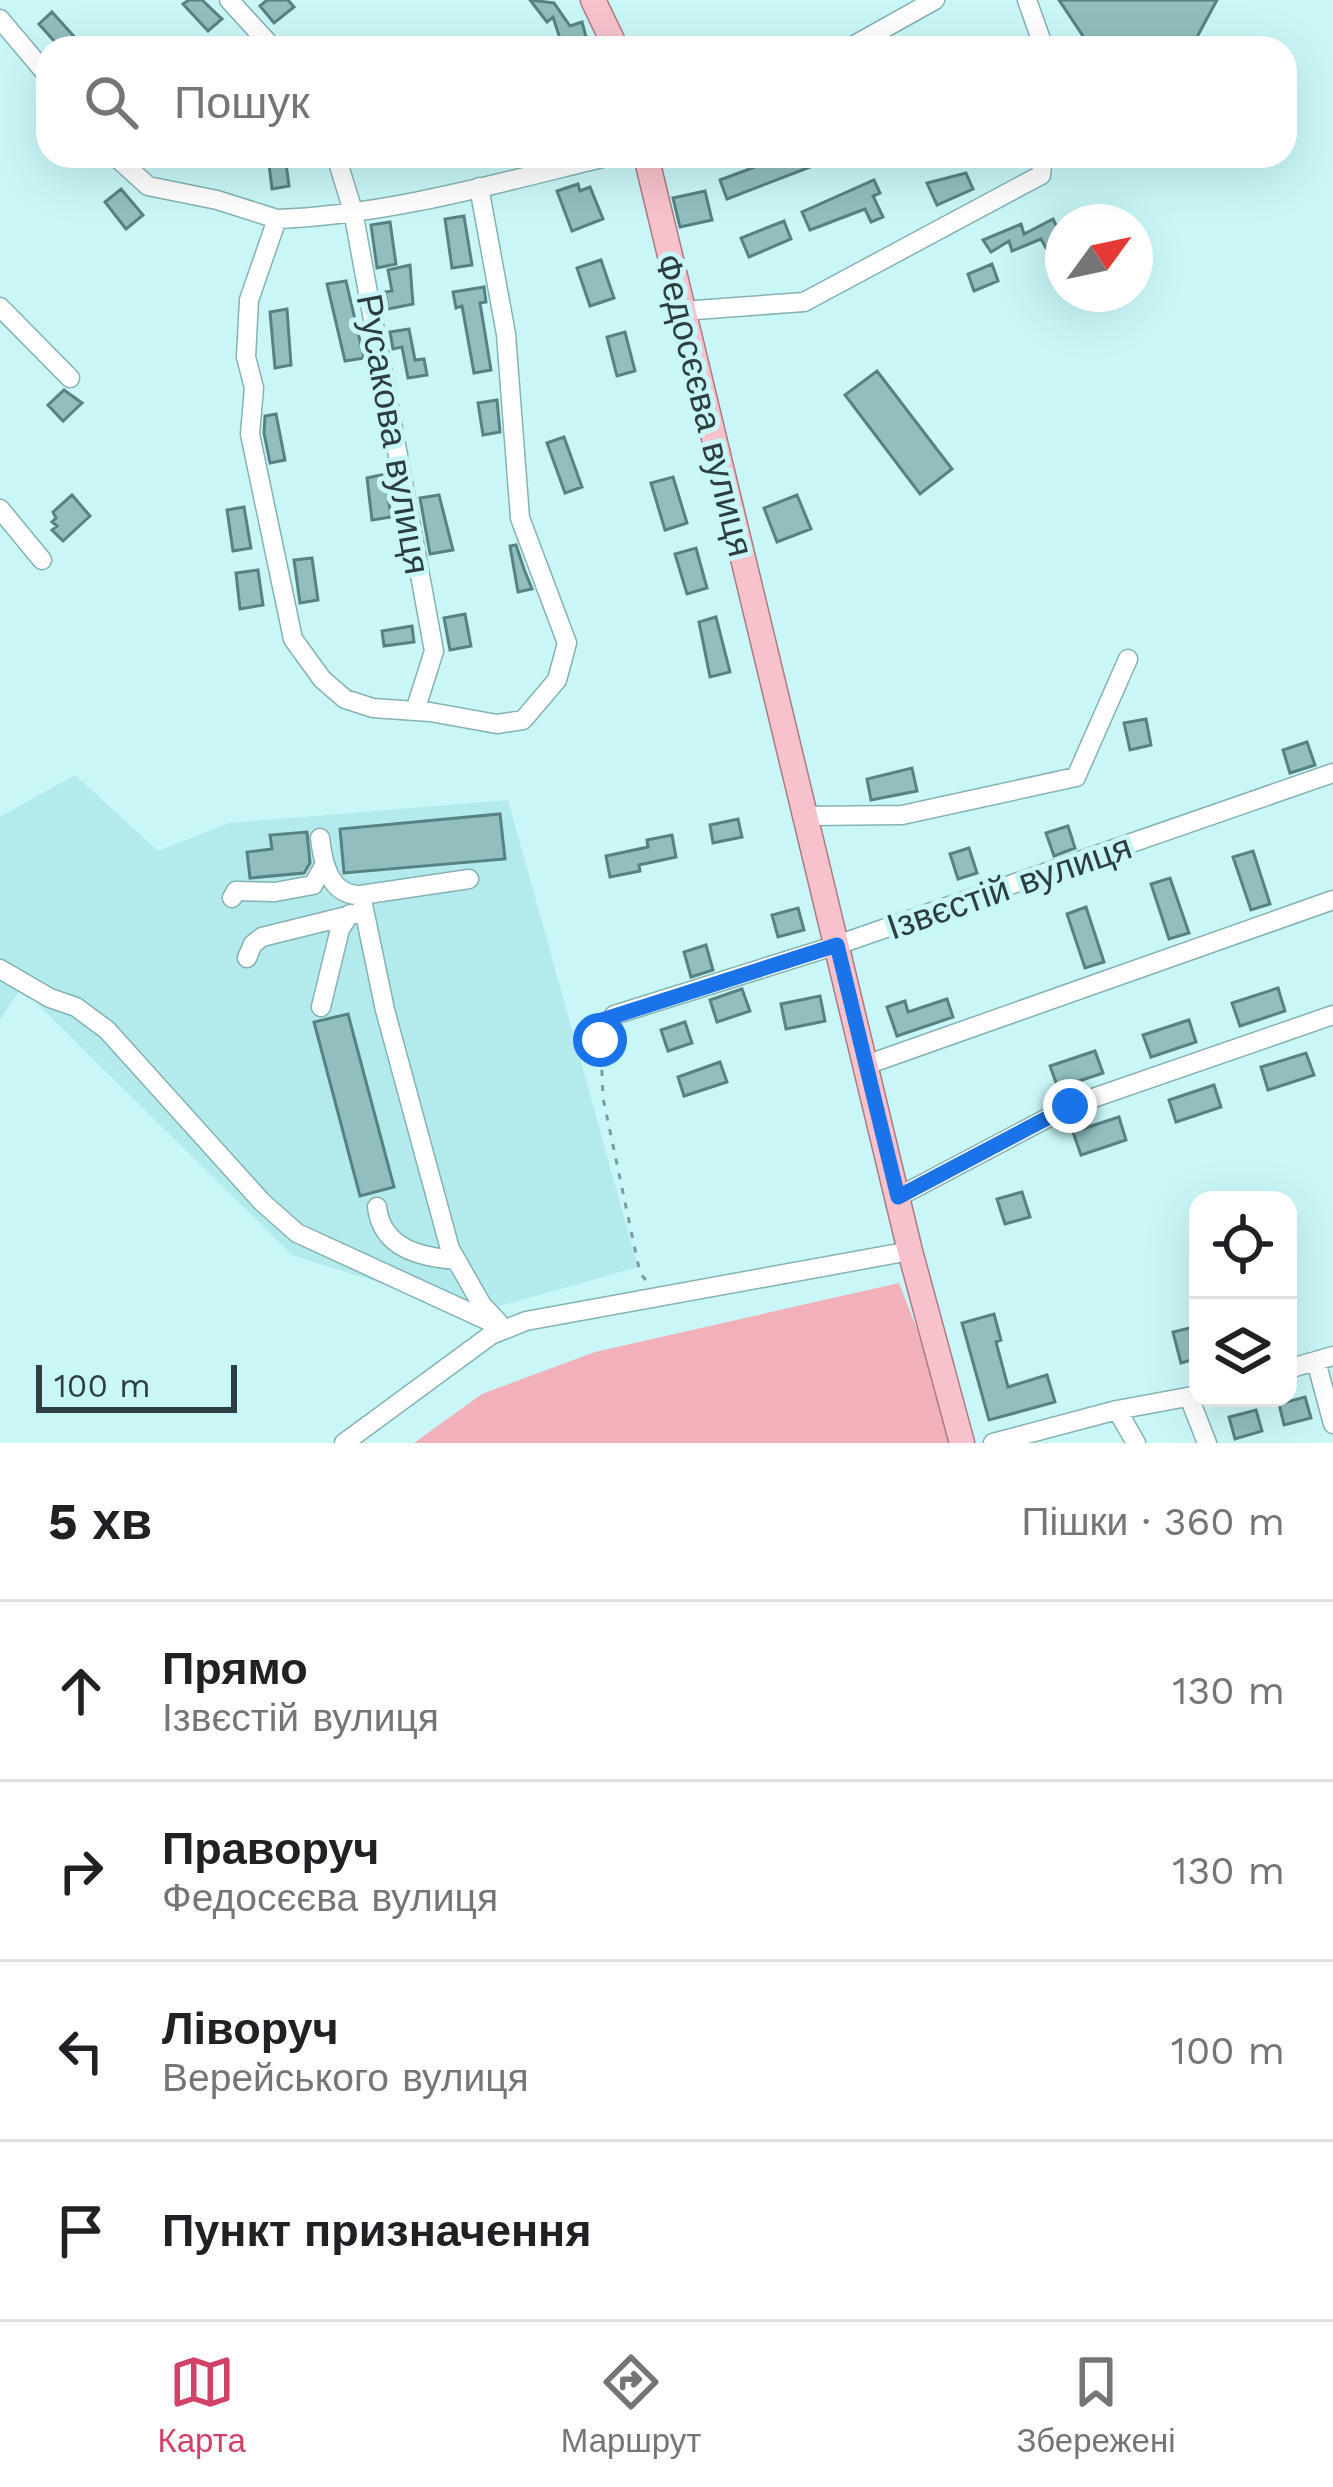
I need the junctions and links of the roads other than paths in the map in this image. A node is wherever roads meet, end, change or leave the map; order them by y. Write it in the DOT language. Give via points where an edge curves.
graph roads {
  1 [pos="230,0"];
  2 [pos="593,0"];
  3 [pos="935,0"];
  4 [pos="1027,0"];
  5 [pos="0,20"];
  6 [pos="262,36"];
  7 [pos="610,36"];
  8 [pos="870,36"];
  9 [pos="1040,36"];
  10 [pos="36,62"];
  11 [pos="128,168"];
  12 [pos="340,168"];
  13 [pos="559,168"];
  14 [pos="649,168"];
  15 [pos="1042,168"];
  16 [pos="479,187"];
  17 [pos="353,211"];
  18 [pos="277,219"];
  19 [pos="0,307"];
  20 [pos="682,311"];
  21 [pos="70,378"];
  22 [pos="0,509"];
  23 [pos="42,560"];
  24 [pos="1128,659"];
  25 [pos="416,711"];
  26 [pos="1333,773"];
  27 [pos="806,816"];
  28 [pos="320,838"];
  29 [pos="326,864"];
  30 [pos="469,879"];
  31 [pos="232,898"];
  32 [pos="1333,900"];
  33 [pos="358,907"];
  34 [pos="837,945"];
  35 [pos="247,958"];
  36 [pos="0,969"];
  37 [pos="321,1007"];
  38 [pos="614,1015"];
  39 [pos="1333,1015"];
  40 [pos="866,1065"];
  41 [pos="898,1197"];
  42 [pos="377,1207"];
  43 [pos="910,1250"];
  44 [pos="456,1260"];
  45 [pos="506,1329"];
  46 [pos="1324,1359"];
  47 [pos="1189,1397"];
  48 [pos="1197,1407"];
  49 [pos="1117,1410"];
  50 [pos="1333,1424"];
  51 [pos="344,1443"];
  52 [pos="962,1443"];
  53 [pos="993,1443"];
  54 [pos="1136,1443"];
  55 [pos="1208,1443"];
  1 -- 6 [label="street"];
  2 -- 7 [label="main road"];
  3 -- 8 [label="street"];
  4 -- 9 [label="street"];
  5 -- 10 [label="street"];
  11 -- 18 [label="street" via="148,186"];
  12 -- 17 [label="street, Русакова вулиця"];
  13 -- 16 [label="street"];
  14 -- 20 [label="main road, Федосєєва вулиця"];
  15 -- 20 [label="street" via="804,302"];
  16 -- 17 [label="street"];
  16 -- 25 [label="street" via="506,334 520,518 567,643 557,680 523,720 497,724"];
  17 -- 18 [label="street"];
  17 -- 25 [label="street, Русакова вулиця" via="434,651"];
  18 -- 25 [label="street" via="249,300 246,357 254,388 250,434 293,640 345,699"];
  19 -- 21 [label="street"];
  20 -- 27 [label="main road, Федосєєва вулиця"];
  22 -- 23 [label="street"];
  24 -- 27 [label="street" via="1076,777 902,815"];
  26 -- 34 [label="street, Ізвєстій вулиця"];
  27 -- 34 [label="main road"];
  28 -- 29 [label="street"];
  29 -- 31 [label="street" via="313,885 236,891"];
  29 -- 33 [label="street"];
  30 -- 33 [label="street"];
  32 -- 40 [label="street"];
  33 -- 35 [label="street" via="262,937"];
  33 -- 37 [label="street" via="340,929"];
  33 -- 44 [label="street"];
  34 -- 38 [label="street, Ізвєстій вулиця"];
  34 -- 40 [label="main road"];
  36 -- 45 [label="street" via="107,1030 297,1233"];
  39 -- 41 [label="street" via="1070,1106"];
  40 -- 41 [label="main road"];
  41 -- 43 [label="main road"];
  42 -- 44 [label="street" via="397,1244 421,1257"];
  43 -- 45 [label="street"];
  43 -- 52 [label="main road"];
  44 -- 45 [label="street"];
  45 -- 51 [label="street"];
  46 -- 50 [label="street"];
  47 -- 49 [label="street"];
  48 -- 55 [label="street"];
  49 -- 53 [label="street"];
  49 -- 54 [label="street"];
}
